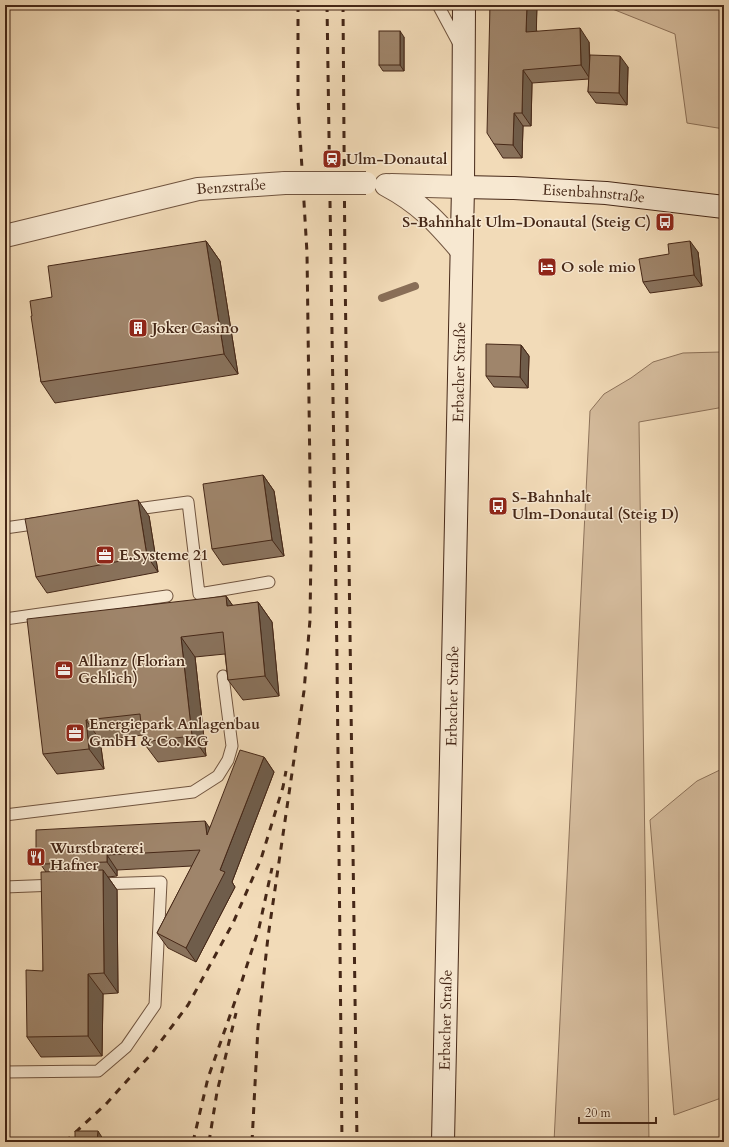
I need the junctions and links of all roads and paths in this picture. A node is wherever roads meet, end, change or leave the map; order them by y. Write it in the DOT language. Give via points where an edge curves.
graph roads {
  1 [pos="438,5"];
  2 [pos="464,5"];
  3 [pos="463,52"];
  4 [pos="376,184"];
  5 [pos="464,187"];
  6 [pos="724,207"];
  7 [pos="5,236"];
  8 [pos="461,250"];
  9 [pos="120,512"];
  10 [pos="51,522"];
  11 [pos="5,528"];
  12 [pos="269,582"];
  13 [pos="167,596"];
  14 [pos="5,619"];
  15 [pos="223,676"];
  16 [pos="5,815"];
  17 [pos="91,884"];
  18 [pos="68,885"];
  19 [pos="5,887"];
  20 [pos="5,1072"];
  21 [pos="443,1142"];
  1 -- 3 [label="lane"];
  2 -- 3 [label="main road, Erbacher Straße"];
  3 -- 5 [label="main road, Erbacher Straße"];
  4 -- 5 [label="main road, Benzstraße"];
  4 -- 7 [label="main road, Benzstraße, bridge" via="285,183 198,189"];
  4 -- 8 [label="main road" via="403,194 423,208"];
  5 -- 6 [label="main road, Eisenbahnstraße" via="606,193"];
  5 -- 8 [label="main road, Erbacher Straße"];
  8 -- 21 [label="main road, Erbacher Straße"];
  9 -- 12 [label="lane" via="188,502 199,594"];
  10 -- 11 [label="lane"];
  13 -- 14 [label="lane"];
  15 -- 16 [label="lane" via="232,746 228,760 218,776 200,788 193,792"];
  17 -- 20 [label="lane" via="161,882 155,1005 126,1047 98,1071"];
  18 -- 19 [label="lane"];
}
